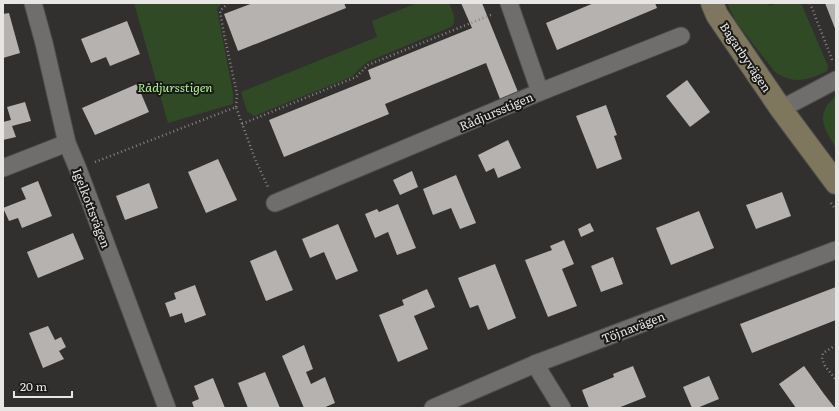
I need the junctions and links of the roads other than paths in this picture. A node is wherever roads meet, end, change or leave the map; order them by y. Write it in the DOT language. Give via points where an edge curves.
graph roads {
  1 [pos="32,3"];
  2 [pos="509,3"];
  3 [pos="712,3"];
  4 [pos="681,36"];
  5 [pos="836,80"];
  6 [pos="540,92"];
  7 [pos="781,109"];
  8 [pos="67,144"];
  9 [pos="3,168"];
  10 [pos="836,183"];
  11 [pos="275,203"];
  12 [pos="836,250"];
  13 [pos="535,364"];
  14 [pos="167,408"];
  15 [pos="433,408"];
  16 [pos="562,408"];
  1 -- 8 [label="street, Igelkottsvägen" via="44,43"];
  2 -- 6 [label="street, Rådjursstigen"];
  3 -- 7 [label="street, Bagarbyvägen" via="717,15"];
  4 -- 6 [label="street, Rådjursstigen"];
  5 -- 7 [label="street"];
  6 -- 11 [label="street, Rådjursstigen"];
  7 -- 10 [label="street, Bagarbyvägen"];
  8 -- 9 [label="street"];
  8 -- 14 [label="street, Igelkottsvägen"];
  12 -- 13 [label="street, Töjnavägen"];
  13 -- 15 [label="street, Töjnavägen"];
  13 -- 16 [label="street"];
}
